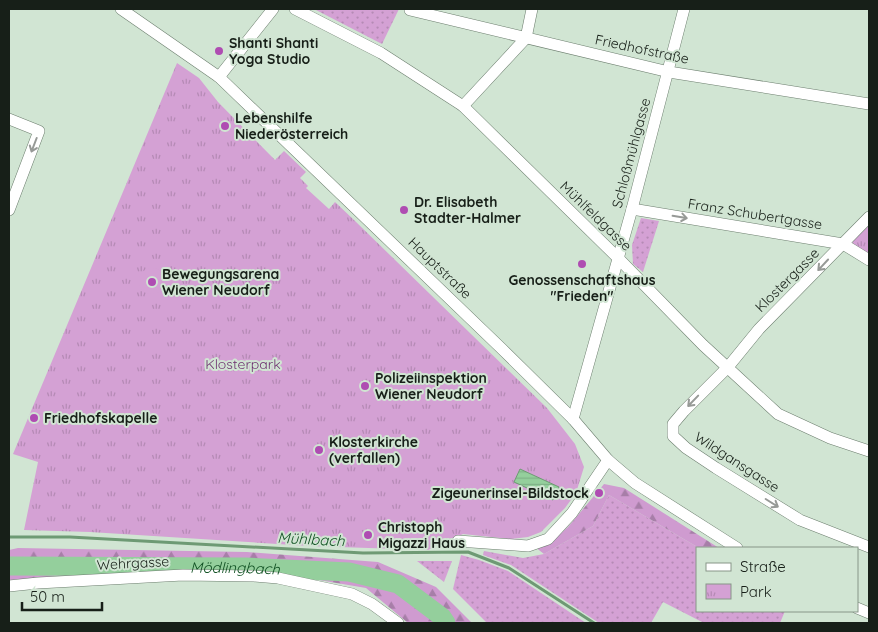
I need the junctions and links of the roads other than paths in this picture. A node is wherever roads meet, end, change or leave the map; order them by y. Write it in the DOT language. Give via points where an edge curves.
graph roads {
  1 [pos="122,9"];
  2 [pos="273,9"];
  3 [pos="295,9"];
  4 [pos="532,9"];
  5 [pos="684,9"];
  6 [pos="410,10"];
  7 [pos="526,38"];
  8 [pos="669,72"];
  9 [pos="219,77"];
  10 [pos="869,104"];
  11 [pos="463,106"];
  12 [pos="9,118"];
  13 [pos="632,209"];
  14 [pos="9,210"];
  15 [pos="869,217"];
  16 [pos="843,244"];
  17 [pos="618,258"];
  18 [pos="869,260"];
  19 [pos="728,367"];
  20 [pos="573,419"];
  21 [pos="869,451"];
  22 [pos="608,460"];
  23 [pos="458,541"];
  24 [pos="735,547"];
  25 [pos="869,547"];
  26 [pos="9,586"];
  27 [pos="394,622"];
  1 -- 9 [label="street, Hauptstraße"];
  2 -- 9 [label="street"];
  3 -- 11 [label="street, Mühlfeldgasse" via="381,53"];
  4 -- 7 [label="street"];
  5 -- 8 [label="street, Schloßmühlgasse"];
  6 -- 7 [label="street, Friedhofstraße"];
  7 -- 8 [label="street, Friedhofstraße"];
  7 -- 11 [label="street"];
  8 -- 10 [label="street, Friedhofstraße"];
  8 -- 13 [label="street, Schloßmühlgasse"];
  9 -- 20 [label="street, Hauptstraße"];
  11 -- 17 [label="street, Mühlfeldgasse"];
  12 -- 14 [label="street, one-way" via="40,131"];
  13 -- 16 [label="street, Franz Schubertgasse, one-way"];
  13 -- 17 [label="street, Schloßmühlgasse"];
  15 -- 16 [label="street, Klostergasse"];
  16 -- 18 [label="street, Franz Schubertgasse"];
  16 -- 19 [label="street, Klostergasse, one-way" via="759,329"];
  17 -- 19 [label="street, Mühlfeldgasse"];
  17 -- 20 [label="street, Schloßmühlgasse"];
  19 -- 21 [label="street, Mühlfeldgasse" via="778,414 830,438"];
  19 -- 25 [label="street, Wildgansgasse, one-way" via="673,424 673,436 716,468 800,520"];
  20 -- 22 [label="street, Hauptstraße"];
  22 -- 23 [label="street" via="572,513 548,539 528,546"];
  22 -- 24 [label="street, Hauptstraße" via="635,483"];
  26 -- 27 [label="street, Wehrgasse" via="183,575 270,577 352,594 372,604"];
}
